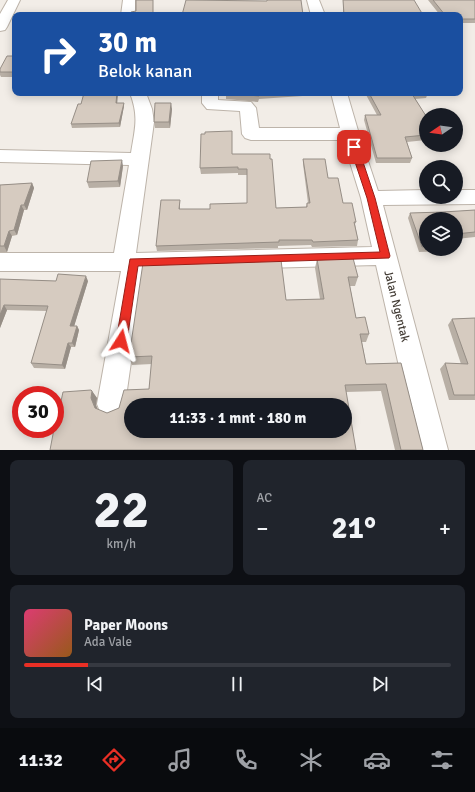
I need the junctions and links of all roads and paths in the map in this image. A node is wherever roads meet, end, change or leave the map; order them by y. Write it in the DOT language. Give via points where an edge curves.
graph roads {
  1 [pos="14,0"];
  2 [pos="129,0"];
  3 [pos="314,0"];
  4 [pos="128,12"];
  5 [pos="317,12"];
  6 [pos="0,27"];
  7 [pos="139,96"];
  8 [pos="210,96"];
  9 [pos="340,96"];
  10 [pos="350,134"];
  11 [pos="0,156"];
  12 [pos="140,159"];
  13 [pos="475,197"];
  14 [pos="371,198"];
  15 [pos="385,256"];
  16 [pos="0,262"];
  17 [pos="129,262"];
  18 [pos="111,404"];
  19 [pos="433,450"];
  1 -- 6 [label="street"];
  2 -- 4 [label="street"];
  3 -- 5 [label="street"];
  7 -- 12 [label="street" via="146,122"];
  8 -- 10 [label="street" via="210,103 213,105 248,108 250,134"];
  9 -- 10 [label="street, Jalan Ngentak"];
  10 -- 14 [label="street, Jalan Ngentak"];
  11 -- 12 [label="street"];
  12 -- 17 [label="street"];
  13 -- 14 [label="street"];
  14 -- 15 [label="street, Jalan Ngentak"];
  15 -- 17 [label="street"];
  15 -- 19 [label="street, Jalan Ngentak"];
  16 -- 17 [label="street"];
  17 -- 18 [label="street"];
}
